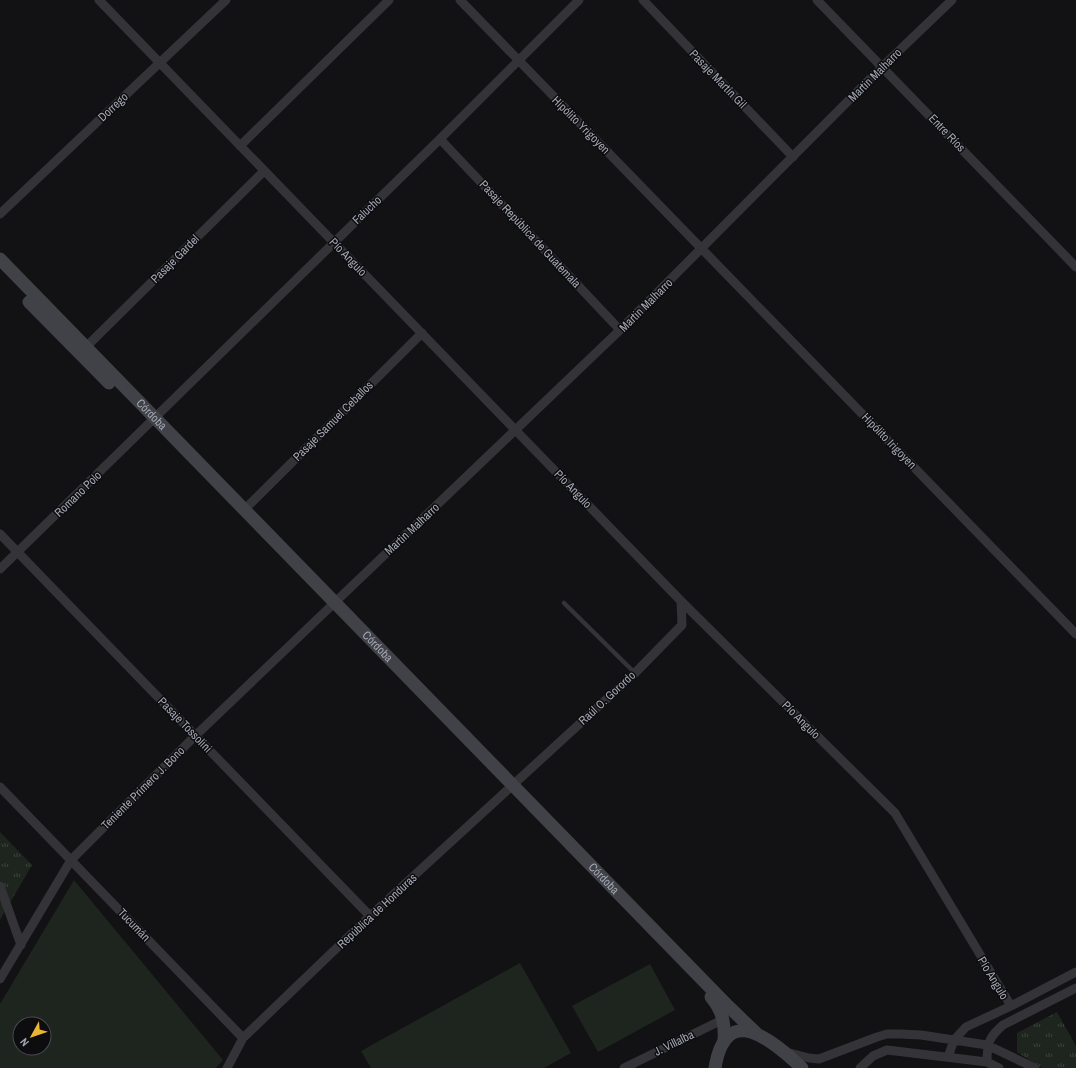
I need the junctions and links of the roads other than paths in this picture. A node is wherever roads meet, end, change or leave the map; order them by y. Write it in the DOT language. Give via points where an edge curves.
graph roads {
  1 [pos="99,0"];
  2 [pos="226,0"];
  3 [pos="389,0"];
  4 [pos="460,0"];
  5 [pos="579,0"];
  6 [pos="643,0"];
  7 [pos="817,0"];
  8 [pos="952,0"];
  9 [pos="518,61"];
  10 [pos="160,63"];
  11 [pos="882,67"];
  12 [pos="440,138"];
  13 [pos="240,146"];
  14 [pos="793,157"];
  15 [pos="264,171"];
  16 [pos="0,214"];
  17 [pos="334,242"];
  18 [pos="703,248"];
  19 [pos="0,259"];
  20 [pos="1076,267"];
  21 [pos="0,272"];
  22 [pos="620,330"];
  23 [pos="422,333"];
  24 [pos="86,347"];
  25 [pos="152,421"];
  26 [pos="516,430"];
  27 [pos="244,510"];
  28 [pos="0,534"];
  29 [pos="17,552"];
  30 [pos="0,569"];
  31 [pos="681,601"];
  32 [pos="564,602"];
  33 [pos="331,606"];
  34 [pos="1076,634"];
  35 [pos="635,672"];
  36 [pos="195,736"];
  37 [pos="0,787"];
  38 [pos="509,788"];
  39 [pos="71,860"];
  40 [pos="0,886"];
  41 [pos="370,916"];
  42 [pos="21,945"];
  43 [pos="1076,972"];
  44 [pos="0,979"];
  45 [pos="1076,988"];
  46 [pos="1011,1006"];
  47 [pos="724,1019"];
  48 [pos="756,1033"];
  49 [pos="243,1038"];
  50 [pos="954,1040"];
  51 [pos="724,1042"];
  52 [pos="987,1045"];
  53 [pos="784,1051"];
  54 [pos="948,1057"];
  55 [pos="987,1062"];
  56 [pos="228,1068"];
  57 [pos="624,1068"];
  58 [pos="715,1068"];
  59 [pos="802,1068"];
  60 [pos="860,1068"];
  61 [pos="999,1068"];
  62 [pos="1035,1068"];
  1 -- 10 [label="street, Pío Angulo"];
  2 -- 10 [label="street, Dorrego"];
  3 -- 13 [label="street"];
  4 -- 9 [label="street, Hipólito Yrigoyen"];
  5 -- 9 [label="street, Falucho"];
  6 -- 14 [label="street, Pasaje Martín Gil"];
  7 -- 11 [label="street, Entre Ríos"];
  8 -- 11 [label="street, Martin Malharro"];
  9 -- 12 [label="street, Falucho"];
  9 -- 18 [label="street, Hipólito Yrigoyen"];
  10 -- 13 [label="street, Pío Angulo"];
  10 -- 16 [label="street, Dorrego"];
  11 -- 14 [label="street, Martin Malharro"];
  11 -- 20 [label="street, Entre Ríos"];
  12 -- 17 [label="street, Falucho"];
  12 -- 22 [label="street, Pasaje República de Guatemala"];
  13 -- 15 [label="street, Pío Angulo"];
  14 -- 18 [label="street, Martin Malharro"];
  15 -- 17 [label="street, Pío Angulo"];
  15 -- 24 [label="street, Pasaje Gardel"];
  17 -- 23 [label="street, Pío Angulo"];
  17 -- 25 [label="street, Falucho"];
  18 -- 22 [label="street, Martin Malharro"];
  18 -- 34 [label="street, Hipólito Irigoyen"];
  19 -- 24 [label="street, Córdoba"];
  21 -- 25 [label="street, Córdoba"];
  22 -- 26 [label="street, Martin Malharro"];
  23 -- 26 [label="street, Pío Angulo"];
  23 -- 27 [label="street, Pasaje Samuel Ceballos"];
  24 -- 25 [label="street, Córdoba"];
  25 -- 27 [label="street, Córdoba"];
  25 -- 29 [label="street, Romano Polo"];
  25 -- 33 [label="street, Córdoba"];
  26 -- 31 [label="street, Pío Angulo"];
  26 -- 33 [label="street, Martin Malharro"];
  27 -- 33 [label="street, Córdoba"];
  28 -- 29 [label="street, Pasaje Tossolini"];
  29 -- 30 [label="street, Romano Polo"];
  29 -- 36 [label="street, Pasaje Tossolini"];
  31 -- 35 [label="street, Raúl O. Gorordo" via="682,625"];
  31 -- 46 [label="street, Pío Angulo" via="895,813"];
  32 -- 35 [label="lane"];
  33 -- 36 [label="street, Teniente Primero J. Bono"];
  33 -- 38 [label="street, Córdoba"];
  35 -- 38 [label="street, Raúl O. Gorordo"];
  36 -- 39 [label="street, Teniente Primero J. Bono"];
  36 -- 41 [label="street, Pasaje Tossolini"];
  37 -- 39 [label="street, Tucumán"];
  38 -- 41 [label="street, República de Honduras"];
  38 -- 47 [label="street, Córdoba" via="712,999 721,1010"];
  38 -- 48 [label="street, Córdoba"];
  39 -- 42 [label="street, Teniente Primero J. Bono"];
  39 -- 49 [label="street, Tucumán"];
  40 -- 42 [label="street"];
  41 -- 49 [label="street, República de Honduras"];
  42 -- 44 [label="street, Teniente Primero J. Bono"];
  43 -- 46 [label="street"];
  45 -- 52 [label="street" via="1003,1025 994,1033"];
  46 -- 50 [label="street" via="966,1027"];
  47 -- 51 [label="street, Córdoba"];
  47 -- 57 [label="street, J. Villalba"];
  48 -- 51 [label="street" via="740,1031"];
  48 -- 53 [label="street, Córdoba"];
  49 -- 56 [label="street"];
  50 -- 52 [label="street"];
  50 -- 53 [label="street" via="921,1035 887,1034 820,1059"];
  50 -- 54 [label="street"];
  51 -- 58 [label="street, Córdoba"];
  52 -- 55 [label="street"];
  52 -- 62 [label="street"];
  53 -- 59 [label="street, Córdoba"];
  54 -- 55 [label="street"];
  54 -- 60 [label="street" via="887,1050 873,1056"];
  55 -- 61 [label="street"];
}
